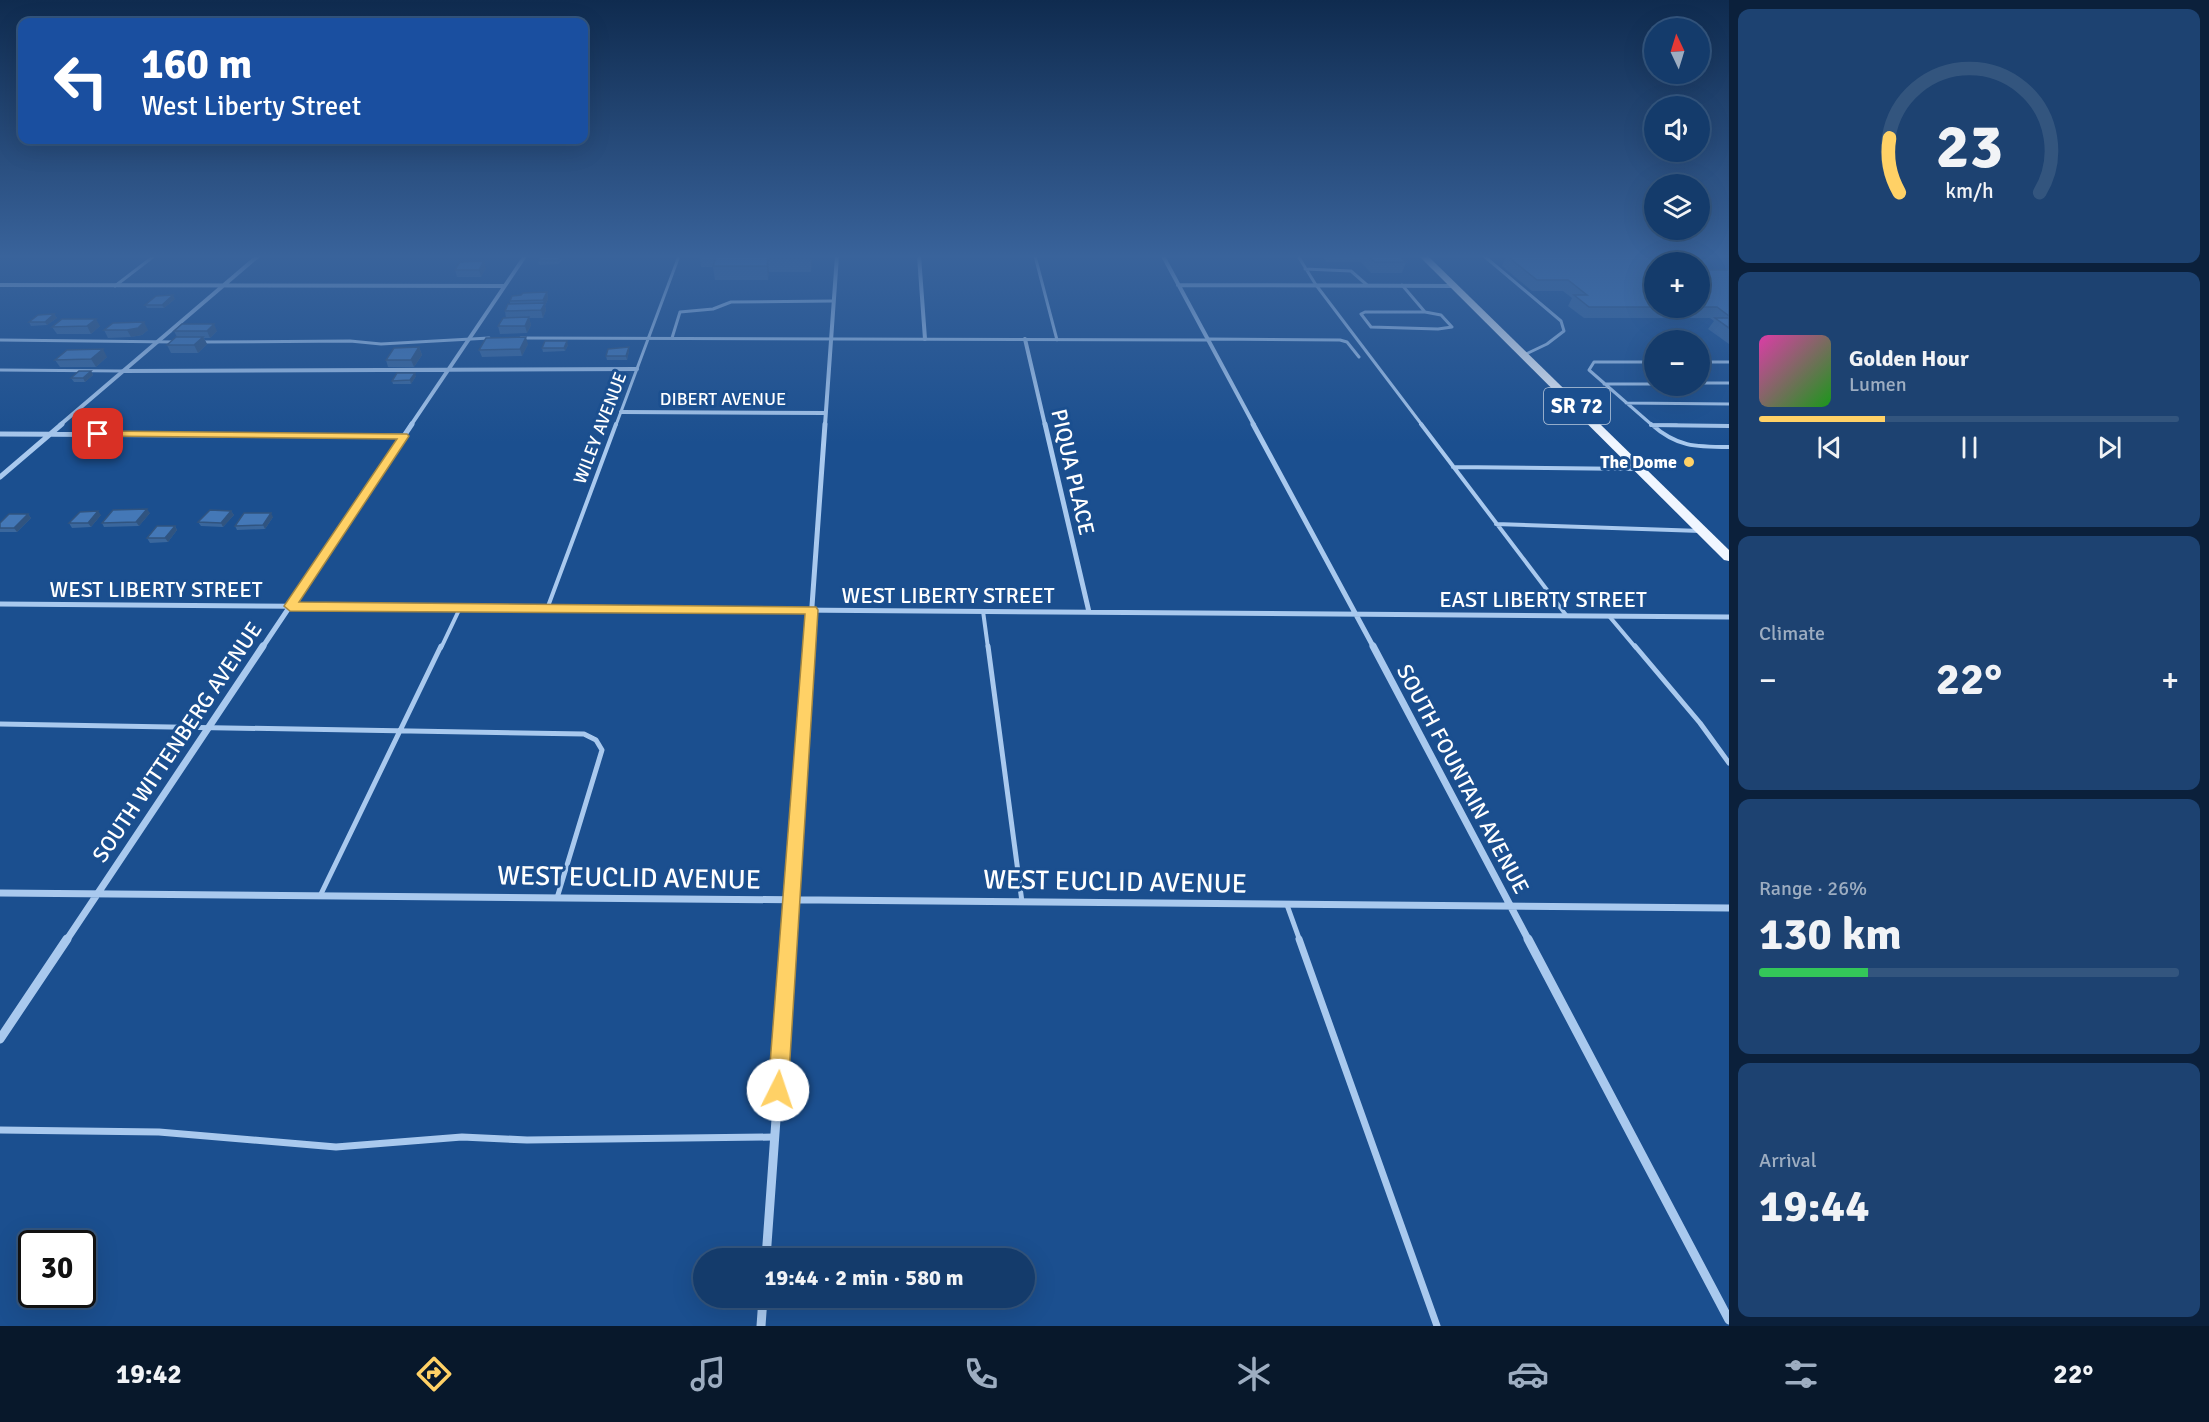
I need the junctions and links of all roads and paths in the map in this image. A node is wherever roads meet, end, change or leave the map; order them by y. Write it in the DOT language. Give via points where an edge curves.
graph roads {
  1 [pos="186,318"];
  2 [pos="483,318"];
  3 [pos="656,318"];
  4 [pos="678,318"];
  5 [pos="832,318"];
  6 [pos="923,318"];
  7 [pos="1051,318"];
  8 [pos="1196,318"];
  9 [pos="1341,318"];
  10 [pos="1364,318"];
  11 [pos="1444,318"];
  12 [pos="1488,318"];
  13 [pos="1557,318"];
  14 [pos="470,338"];
  15 [pos="494,338"];
  16 [pos="517,338"];
  17 [pos="648,338"];
  18 [pos="672,338"];
  19 [pos="831,339"];
  20 [pos="925,339"];
  21 [pos="1025,339"];
  22 [pos="1057,339"];
  23 [pos="1208,339"];
  24 [pos="0,340"];
  25 [pos="159,341"];
  26 [pos="185,342"];
  27 [pos="197,342"];
  28 [pos="1526,354"];
  29 [pos="1359,357"];
  30 [pos="1644,362"];
  31 [pos="1710,362"];
  32 [pos="1729,362"];
  33 [pos="450,368"];
  34 [pos="637,369"];
  35 [pos="0,370"];
  36 [pos="123,371"];
  37 [pos="1710,383"];
  38 [pos="1729,383"];
  39 [pos="1604,384"];
  40 [pos="1644,384"];
  41 [pos="1626,403"];
  42 [pos="1729,404"];
  43 [pos="621,412"];
  44 [pos="825,413"];
  45 [pos="1651,425"];
  46 [pos="1729,426"];
  47 [pos="0,434"];
  48 [pos="51,434"];
  49 [pos="404,436"];
  50 [pos="1729,447"];
  51 [pos="1453,467"];
  52 [pos="1640,469"];
  53 [pos="0,477"];
  54 [pos="1496,524"];
  55 [pos="1702,531"];
  56 [pos="1729,557"];
  57 [pos="0,604"];
  58 [pos="290,606"];
  59 [pos="460,608"];
  60 [pos="547,609"];
  61 [pos="812,610"];
  62 [pos="983,611"];
  63 [pos="1089,612"];
  64 [pos="1356,614"];
  65 [pos="1566,615"];
  66 [pos="1609,616"];
  67 [pos="1729,617"];
  68 [pos="0,724"];
  69 [pos="209,727"];
  70 [pos="401,730"];
  71 [pos="1729,763"];
  72 [pos="0,892"];
  73 [pos="98,894"];
  74 [pos="320,896"];
  75 [pos="557,898"];
  76 [pos="791,900"];
  77 [pos="1022,902"];
  78 [pos="1287,905"];
  79 [pos="1510,907"];
  80 [pos="1729,908"];
  81 [pos="0,1039"];
  82 [pos="0,1130"];
  83 [pos="774,1137"];
  84 [pos="767,1248"];
  85 [pos="762,1308"];
  86 [pos="1729,1320"];
  87 [pos="761,1326"];
  88 [pos="1437,1326"];
  1 -- 25 [label="street"];
  2 -- 14 [label="street, SOUTH WITTENBERG AVENUE"];
  3 -- 17 [label="lane, WILEY AVENUE"];
  4 -- 18 [label="lane"];
  5 -- 19 [label="street"];
  6 -- 20 [label="street"];
  7 -- 22 [label="lane"];
  8 -- 23 [label="street, SOUTH FOUNTAIN AVENUE"];
  9 -- 51 [label="lane"];
  10 -- 11 [label="lane" via="1376,328 1452,327"];
  12 -- 28 [label="main road, SR 72"];
  13 -- 28 [label="lane" via="1564,331"];
  14 -- 15 [label="lane"];
  14 -- 27 [label="lane" via="392,344"];
  14 -- 33 [label="street, SOUTH WITTENBERG AVENUE"];
  16 -- 17 [label="lane"];
  17 -- 18 [label="lane"];
  17 -- 34 [label="lane, WILEY AVENUE"];
  18 -- 19 [label="lane"];
  19 -- 20 [label="lane"];
  19 -- 44 [label="street"];
  20 -- 21 [label="lane"];
  21 -- 22 [label="lane"];
  21 -- 63 [label="street, PIQUA PLACE"];
  22 -- 23 [label="lane"];
  23 -- 29 [label="lane" via="1340,340 1347,342"];
  23 -- 64 [label="street, SOUTH FOUNTAIN AVENUE"];
  24 -- 25 [label="lane"];
  25 -- 26 [label="lane"];
  25 -- 36 [label="street"];
  28 -- 52 [label="main road, SR 72"];
  30 -- 39 [label="lane" via="1593,362 1588,370"];
  31 -- 32 [label="lane"];
  33 -- 34 [label="street"];
  33 -- 36 [label="street"];
  33 -- 49 [label="street, SOUTH WITTENBERG AVENUE"];
  34 -- 43 [label="lane, WILEY AVENUE"];
  35 -- 36 [label="lane"];
  36 -- 48 [label="street"];
  37 -- 38 [label="lane"];
  39 -- 40 [label="lane"];
  39 -- 41 [label="lane"];
  41 -- 42 [label="lane"];
  41 -- 45 [label="lane"];
  43 -- 44 [label="street, DIBERT AVENUE"];
  43 -- 60 [label="lane, WILEY AVENUE"];
  44 -- 61 [label="street"];
  45 -- 46 [label="lane"];
  45 -- 50 [label="lane" via="1668,440 1698,447"];
  47 -- 48 [label="street"];
  48 -- 49 [label="street"];
  48 -- 53 [label="street"];
  49 -- 58 [label="street, SOUTH WITTENBERG AVENUE"];
  51 -- 52 [label="lane"];
  51 -- 54 [label="lane"];
  52 -- 55 [label="main road, SR 72"];
  54 -- 55 [label="lane"];
  54 -- 65 [label="lane"];
  55 -- 56 [label="main road, SR 72"];
  57 -- 58 [label="street, WEST LIBERTY STREET"];
  58 -- 59 [label="street, WEST LIBERTY STREET"];
  58 -- 69 [label="street, SOUTH WITTENBERG AVENUE"];
  59 -- 60 [label="street, WEST LIBERTY STREET"];
  59 -- 70 [label="lane"];
  60 -- 61 [label="street, WEST LIBERTY STREET"];
  61 -- 62 [label="street, WEST LIBERTY STREET"];
  61 -- 76 [label="street"];
  62 -- 63 [label="street, WEST LIBERTY STREET"];
  62 -- 77 [label="lane"];
  63 -- 64 [label="street, WEST LIBERTY STREET"];
  64 -- 65 [label="street, EAST LIBERTY STREET"];
  64 -- 79 [label="street, SOUTH FOUNTAIN AVENUE"];
  65 -- 66 [label="street, EAST LIBERTY STREET"];
  66 -- 67 [label="street, EAST LIBERTY STREET"];
  66 -- 71 [label="lane"];
  68 -- 69 [label="lane"];
  69 -- 70 [label="lane"];
  69 -- 73 [label="street, SOUTH WITTENBERG AVENUE"];
  70 -- 74 [label="lane"];
  70 -- 75 [label="lane" via="584,734 596,740 602,750"];
  72 -- 73 [label="street, WEST EUCLID AVENUE"];
  73 -- 74 [label="street, WEST EUCLID AVENUE"];
  73 -- 81 [label="street, SOUTH WITTENBERG AVENUE"];
  74 -- 75 [label="street, WEST EUCLID AVENUE"];
  75 -- 76 [label="street, WEST EUCLID AVENUE"];
  76 -- 77 [label="street, WEST EUCLID AVENUE"];
  76 -- 83 [label="street"];
  77 -- 78 [label="street, WEST EUCLID AVENUE"];
  78 -- 79 [label="street, WEST EUCLID AVENUE"];
  78 -- 88 [label="lane"];
  79 -- 80 [label="street, WEST EUCLID AVENUE"];
  79 -- 86 [label="street, SOUTH FOUNTAIN AVENUE"];
  82 -- 83 [label="lane" via="159,1132 336,1147 462,1137"];
  83 -- 84 [label="street"];
  85 -- 87 [label="street"];
}
